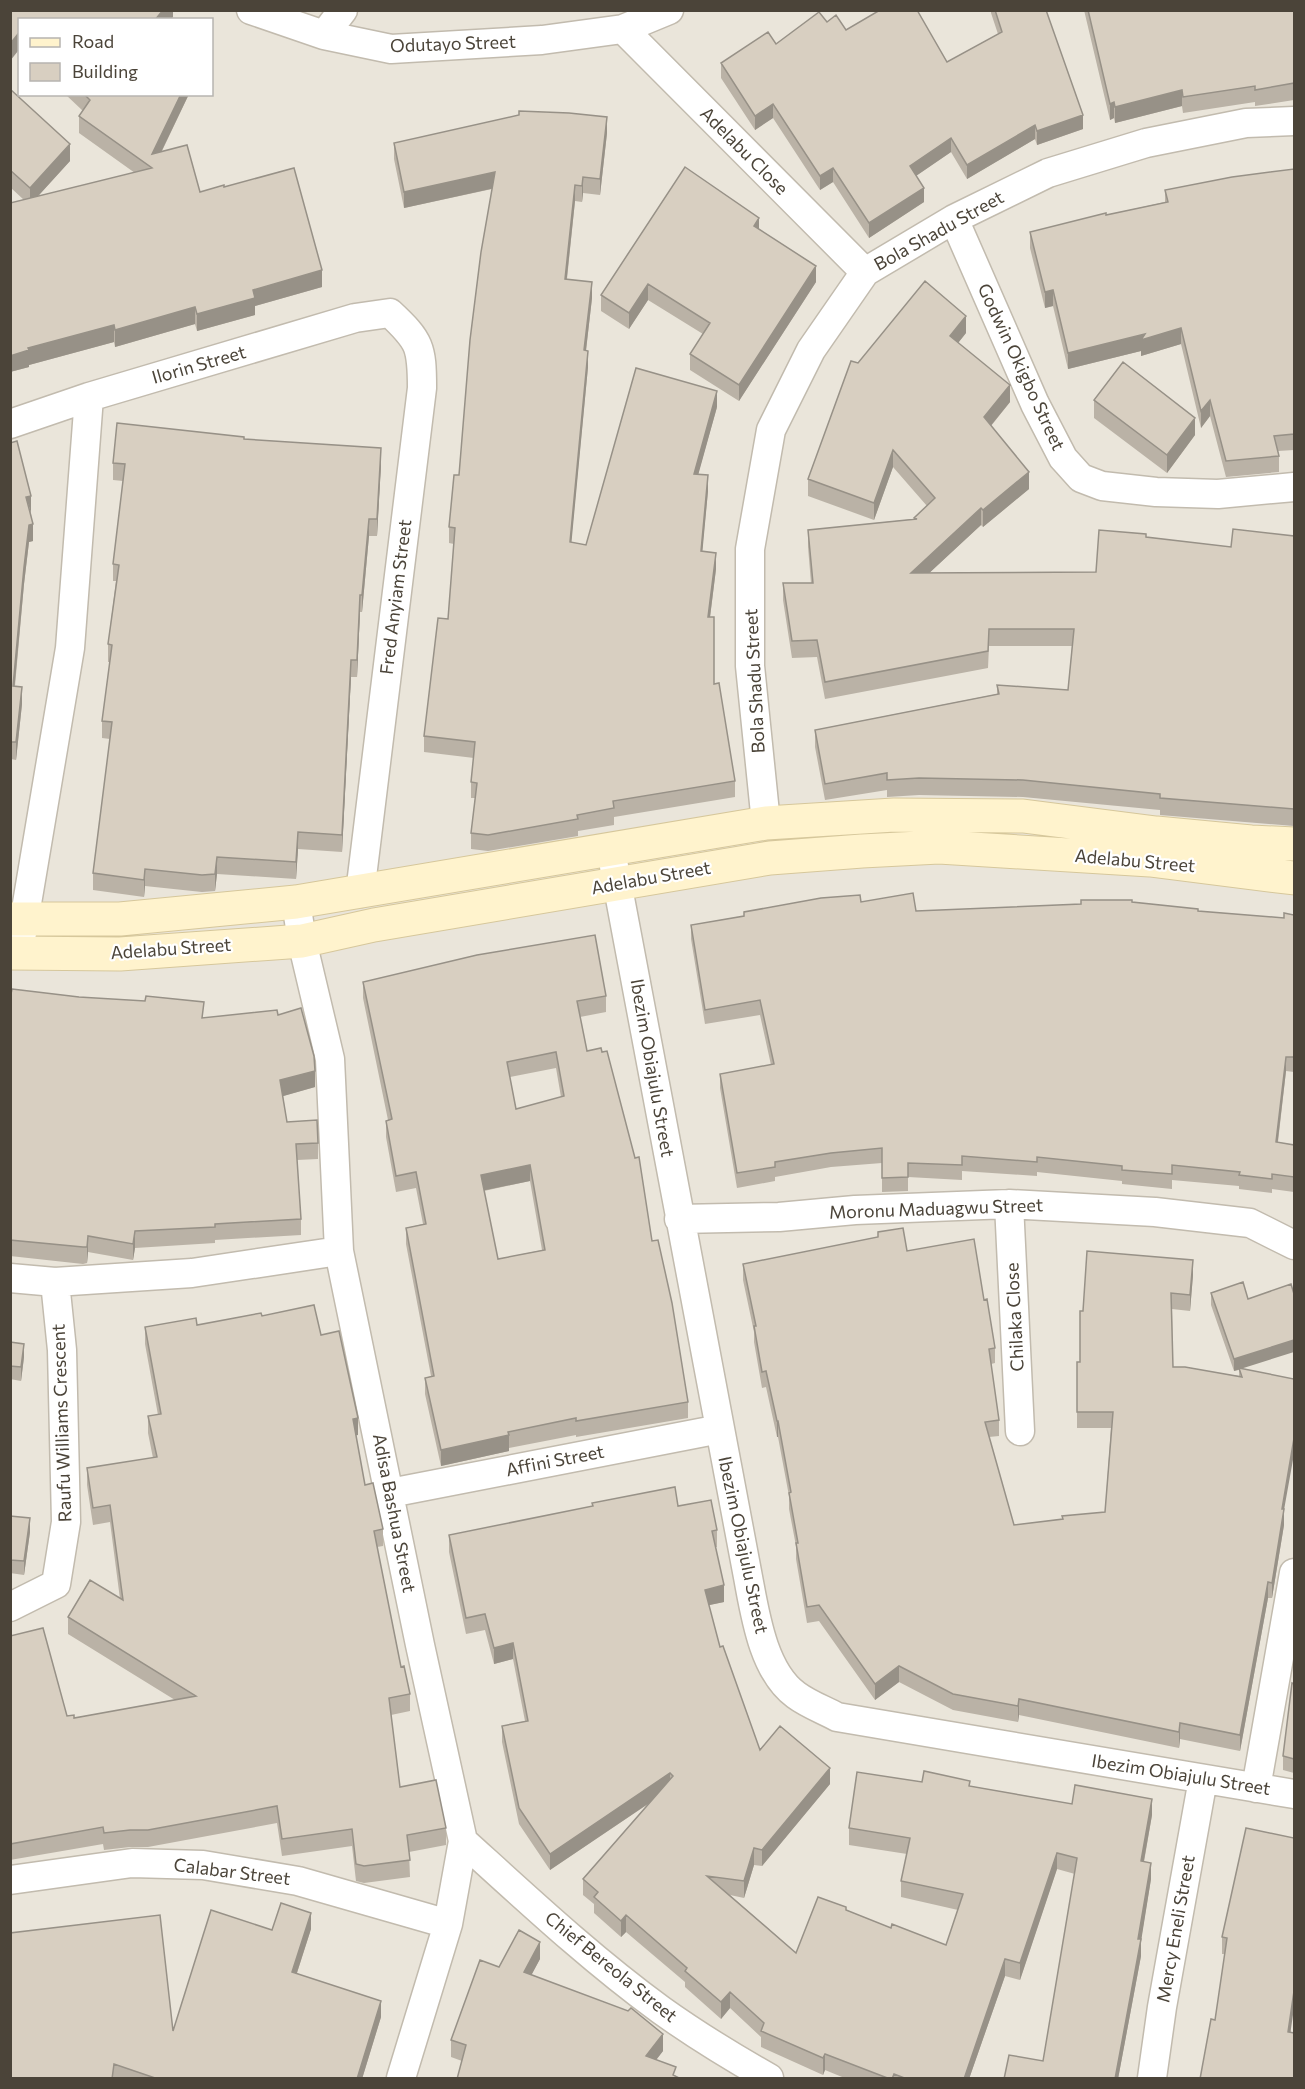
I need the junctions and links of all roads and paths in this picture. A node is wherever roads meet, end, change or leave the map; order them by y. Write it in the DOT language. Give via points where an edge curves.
graph roads {
  1 [pos="251,10"];
  2 [pos="343,10"];
  3 [pos="669,10"];
  4 [pos="623,29"];
  5 [pos="324,35"];
  6 [pos="1294,121"];
  7 [pos="954,219"];
  8 [pos="865,272"];
  9 [pos="390,313"];
  10 [pos="89,397"];
  11 [pos="10,424"];
  12 [pos="1294,487"];
  13 [pos="766,823"];
  14 [pos="1294,844"];
  15 [pos="610,848"];
  16 [pos="1294,878"];
  17 [pos="618,884"];
  18 [pos="360,892"];
  19 [pos="296,902"];
  20 [pos="17,919"];
  21 [pos="302,941"];
  22 [pos="15,953"];
  23 [pos="1009,1204"];
  24 [pos="679,1219"];
  25 [pos="1294,1245"];
  26 [pos="339,1251"];
  27 [pos="10,1278"];
  28 [pos="55,1282"];
  29 [pos="720,1429"];
  30 [pos="1020,1431"];
  31 [pos="390,1494"];
  32 [pos="1294,1573"];
  33 [pos="10,1607"];
  34 [pos="1203,1779"];
  35 [pos="1256,1788"];
  36 [pos="1294,1794"];
  37 [pos="463,1841"];
  38 [pos="10,1880"];
  39 [pos="448,1924"];
  40 [pos="400,2079"];
  41 [pos="769,2079"];
  42 [pos="1152,2079"];
  1 -- 5 [label="street, Odutayo Street"];
  2 -- 5 [label="street"];
  3 -- 4 [label="street, Odutayo Street"];
  4 -- 5 [label="street, Odutayo Street" via="542,40 391,49"];
  4 -- 8 [label="street, Adelabu Close"];
  6 -- 7 [label="street, Bola Shadu Street" via="1246,123 1146,143 1048,173"];
  7 -- 8 [label="street, Bola Shadu Street"];
  7 -- 12 [label="street, Godwin Okigbo Street" via="1035,404 1063,458 1081,478 1102,486 1156,492 1218,494"];
  8 -- 13 [label="street, Bola Shadu Street" via="811,350 771,430 750,549 750,666"];
  9 -- 10 [label="street, Ilorin Street" via="355,318"];
  9 -- 18 [label="street, Fred Anyiam Street" via="411,333 422,357 422,387"];
  10 -- 11 [label="street, Ilorin Street"];
  10 -- 20 [label="street" via="70,648"];
  13 -- 14 [label="main road, Adelabu Street" via="894,815 1023,816 1156,833"];
  13 -- 15 [label="main road, Adelabu Street"];
  15 -- 17 [label="street, Ibezim Obiajulu Street"];
  15 -- 18 [label="main road, Adelabu Street"];
  16 -- 17 [label="main road, Adelabu Street" via="1150,860 939,847 770,858"];
  17 -- 21 [label="main road, Adelabu Street"];
  17 -- 24 [label="street, Ibezim Obiajulu Street"];
  18 -- 19 [label="main road, Adelabu Street"];
  19 -- 20 [label="main road, Adelabu Street" via="120,919"];
  19 -- 21 [label="street, Adisa Bashua Street"];
  20 -- 22 [label="street"];
  21 -- 22 [label="main road, Adelabu Street" via="120,954"];
  21 -- 26 [label="street, Adisa Bashua Street" via="330,1059"];
  23 -- 24 [label="street, Moronu Maduagwu Street"];
  23 -- 25 [label="street, Moronu Maduagwu Street" via="1155,1212 1250,1223"];
  23 -- 30 [label="street, Chilaka Close"];
  24 -- 29 [label="street, Ibezim Obiajulu Street"];
  26 -- 28 [label="street" via="192,1273"];
  26 -- 31 [label="street, Adisa Bashua Street"];
  27 -- 28 [label="street"];
  28 -- 33 [label="street, Raufu Williams Crescent" via="62,1350 66,1522 56,1584"];
  29 -- 31 [label="street, Affini Street"];
  29 -- 34 [label="street, Ibezim Obiajulu Street" via="758,1630 773,1668 795,1695 837,1717"];
  31 -- 37 [label="street, Adisa Bashua Street"];
  32 -- 35 [label="street"];
  34 -- 35 [label="street, Ibezim Obiajulu Street"];
  34 -- 42 [label="street, Mercy Eneli Street"];
  35 -- 36 [label="street, Ibezim Obiajulu Street"];
  37 -- 39 [label="street, Adisa Bashua Street"];
  37 -- 41 [label="street, Chief Bereola Street" via="566,1934 660,2009"];
  38 -- 39 [label="street, Calabar Street" via="132,1863 203,1865 298,1881"];
  39 -- 40 [label="street, Adisa Bashua Street"];
}
